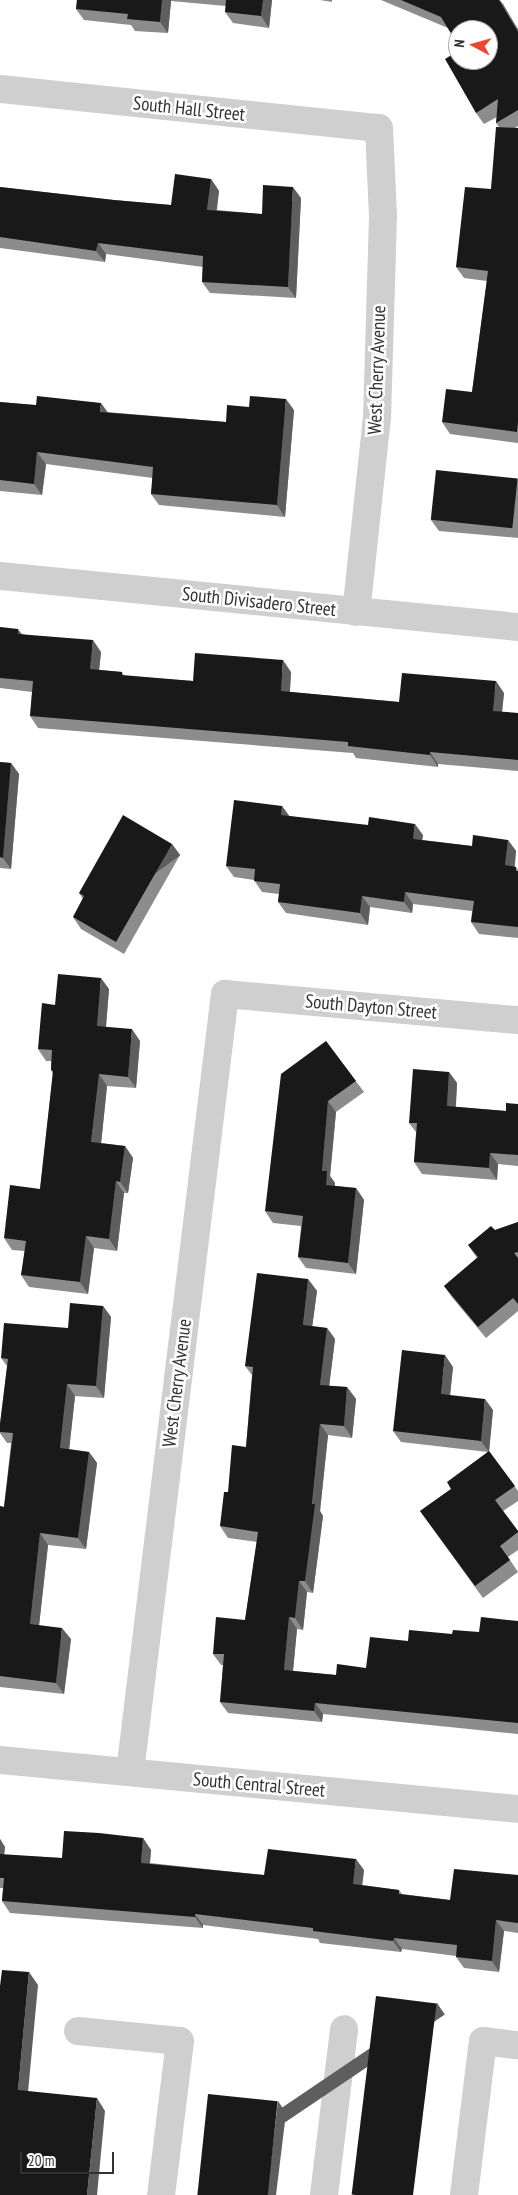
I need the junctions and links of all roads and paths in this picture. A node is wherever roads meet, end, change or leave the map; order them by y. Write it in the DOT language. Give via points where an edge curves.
graph roads {
  1 [pos="0,89"];
  2 [pos="379,128"];
  3 [pos="0,576"];
  4 [pos="356,612"];
  5 [pos="518,627"];
  6 [pos="225,994"];
  7 [pos="518,1020"];
  8 [pos="0,1760"];
  9 [pos="130,1772"];
  10 [pos="518,1809"];
  11 [pos="344,2029"];
  12 [pos="78,2031"];
  13 [pos="518,2045"];
  14 [pos="161,2195"];
  15 [pos="324,2195"];
  16 [pos="464,2195"];
  1 -- 2 [label="street, South Hall Street"];
  2 -- 4 [label="street, West Cherry Avenue" via="383,216 377,417"];
  3 -- 4 [label="street, South Divisadero Street"];
  4 -- 5 [label="street, South Divisadero Street"];
  6 -- 7 [label="street, South Dayton Street"];
  6 -- 9 [label="street, West Cherry Avenue"];
  8 -- 9 [label="street, South Central Street"];
  9 -- 10 [label="street, South Central Street"];
  11 -- 15 [label="street"];
  12 -- 14 [label="street" via="180,2041"];
  13 -- 16 [label="street" via="483,2041"];
}
